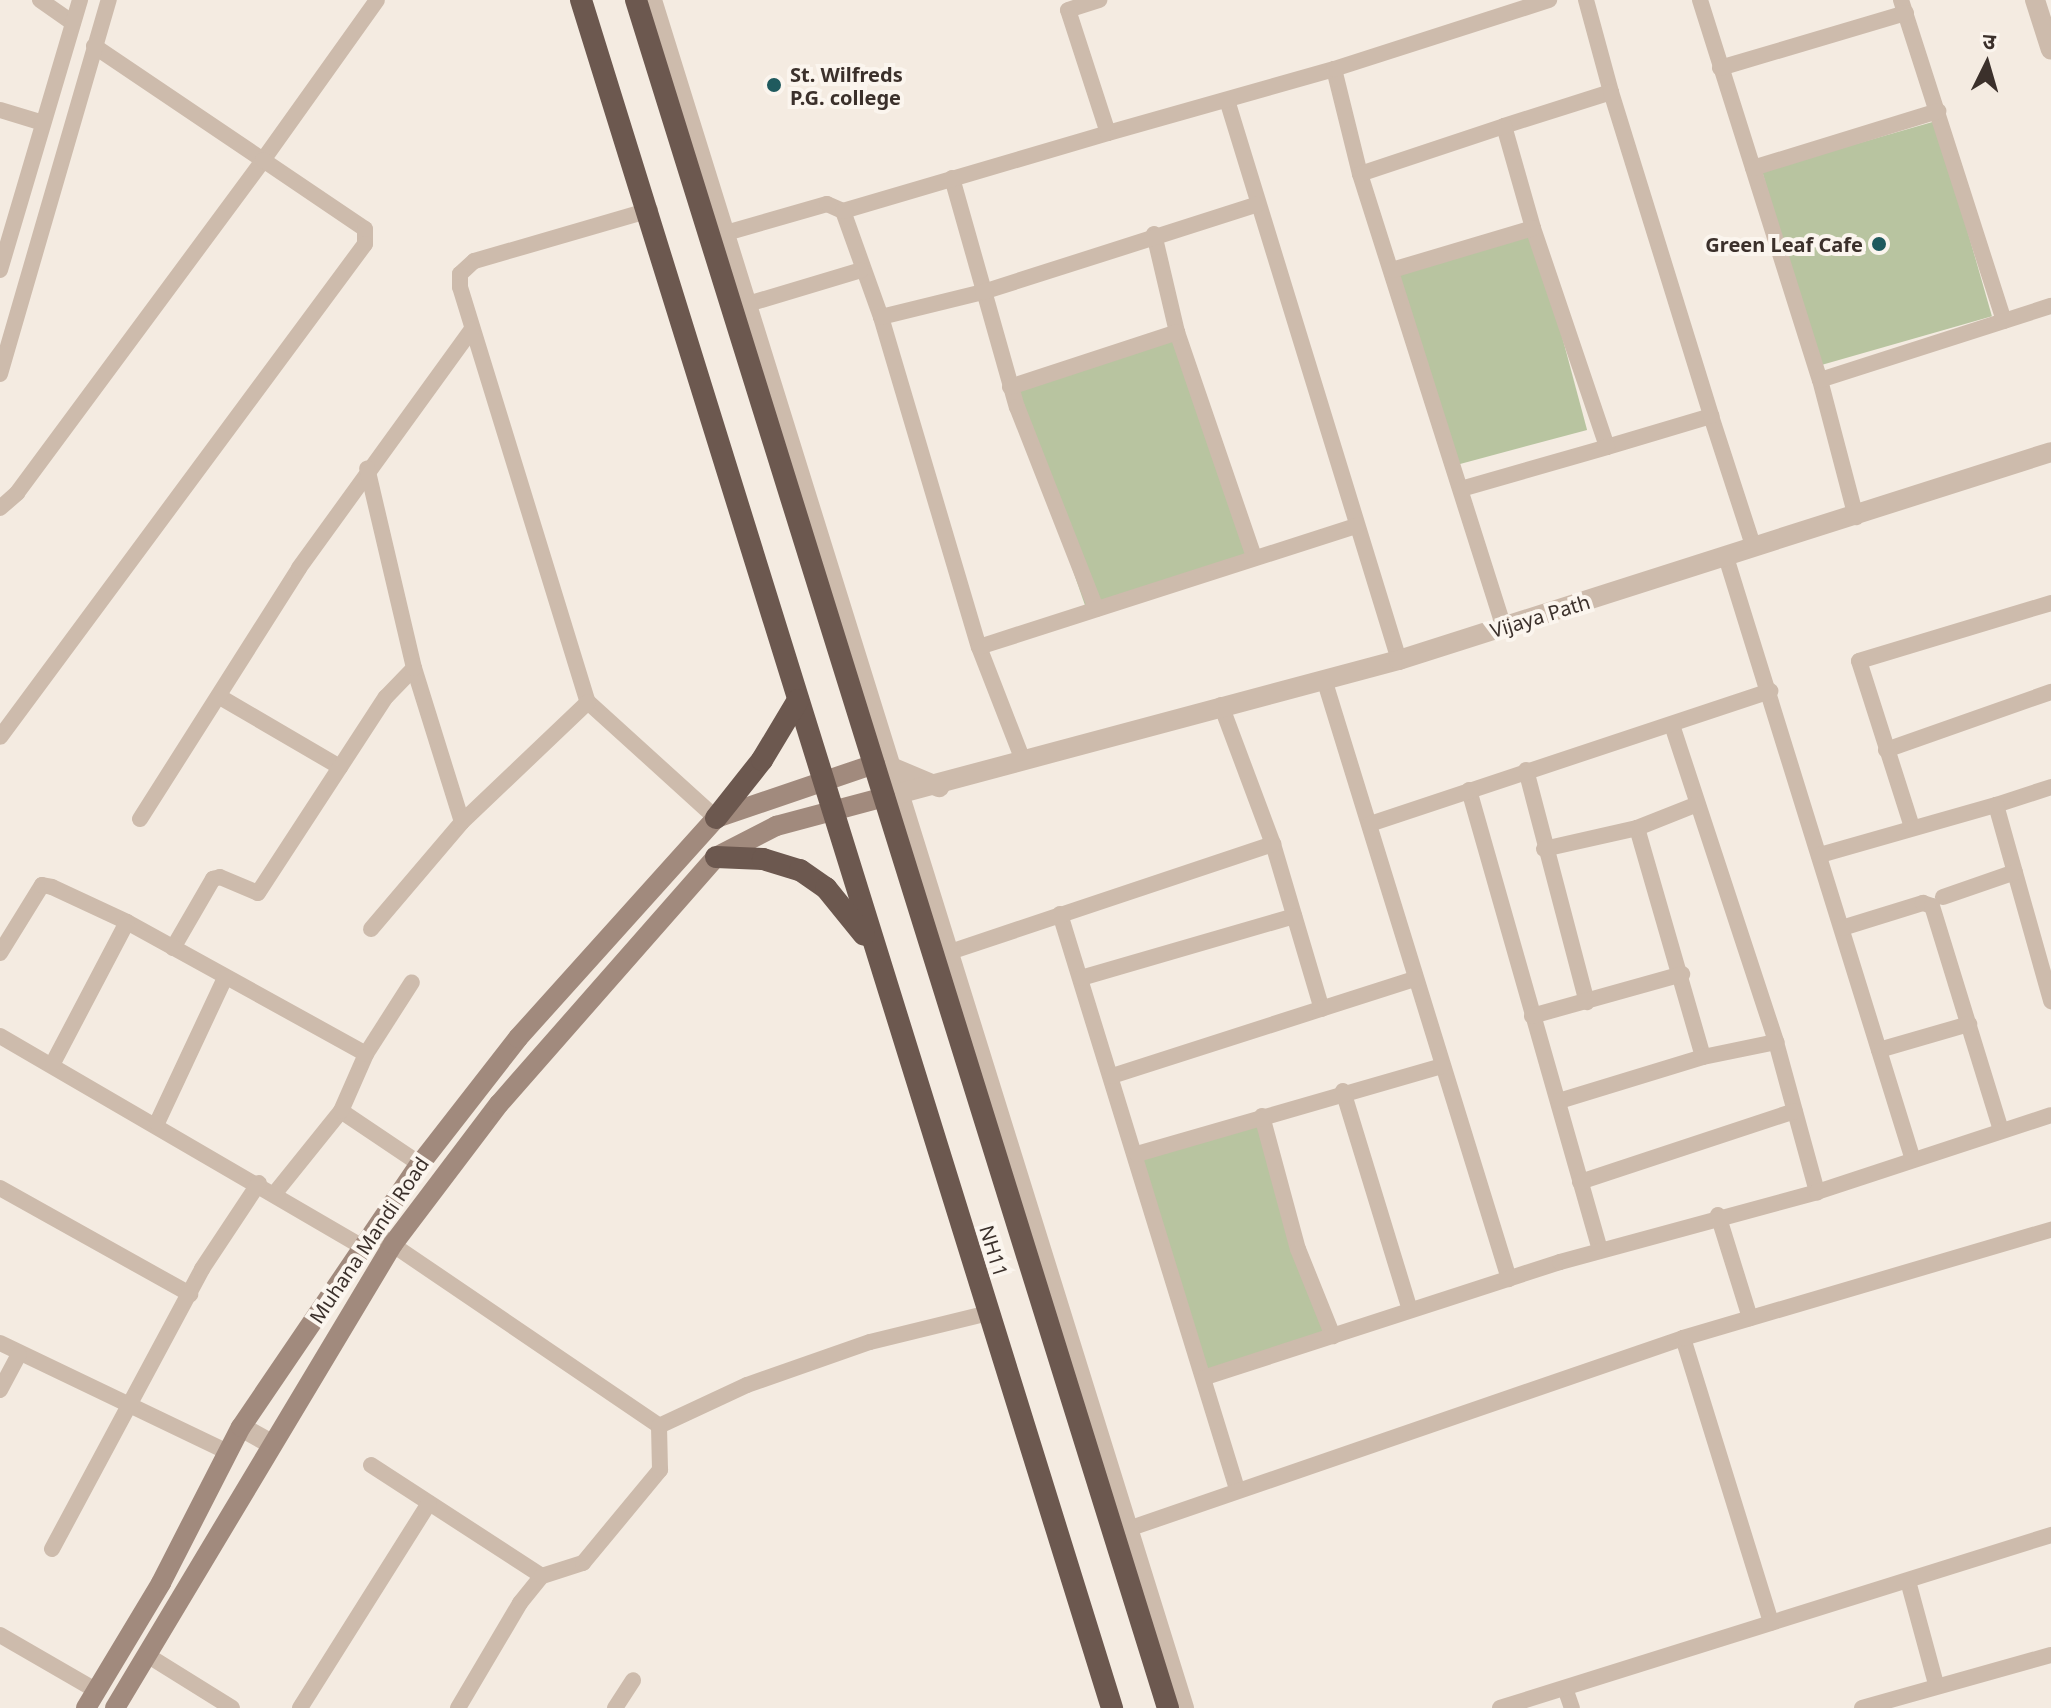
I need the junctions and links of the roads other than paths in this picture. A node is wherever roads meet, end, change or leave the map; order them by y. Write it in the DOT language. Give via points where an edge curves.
graph roads {
  1 [pos="40,0"];
  2 [pos="80,0"];
  3 [pos="109,0"];
  4 [pos="377,0"];
  5 [pos="581,0"];
  6 [pos="636,0"];
  7 [pos="652,0"];
  8 [pos="1099,0"];
  9 [pos="1549,0"];
  10 [pos="1586,0"];
  11 [pos="1700,0"];
  12 [pos="2035,0"];
  13 [pos="1066,5"];
  14 [pos="1903,6"];
  15 [pos="73,23"];
  16 [pos="94,46"];
  17 [pos="2051,50"];
  18 [pos="1720,68"];
  19 [pos="1334,69"];
  20 [pos="1611,92"];
  21 [pos="1227,100"];
  22 [pos="0,110"];
  23 [pos="1938,111"];
  24 [pos="43,123"];
  25 [pos="1504,126"];
  26 [pos="1108,133"];
  27 [pos="263,160"];
  28 [pos="1753,168"];
  29 [pos="1360,174"];
  30 [pos="952,178"];
  31 [pos="1256,205"];
  32 [pos="650,210"];
  33 [pos="843,211"];
  34 [pos="1533,228"];
  35 [pos="726,233"];
  36 [pos="1154,234"];
  37 [pos="0,270"];
  38 [pos="861,270"];
  39 [pos="1392,270"];
  40 [pos="983,292"];
  41 [pos="748,304"];
  42 [pos="2051,306"];
  43 [pos="881,317"];
  44 [pos="2004,321"];
  45 [pos="471,330"];
  46 [pos="1177,332"];
  47 [pos="0,374"];
  48 [pos="1820,380"];
  49 [pos="1010,387"];
  50 [pos="1711,416"];
  51 [pos="1607,447"];
  52 [pos="2051,452"];
  53 [pos="367,468"];
  54 [pos="1461,489"];
  55 [pos="0,508"];
  56 [pos="1856,517"];
  57 [pos="1357,526"];
  58 [pos="1754,548"];
  59 [pos="1254,557"];
  60 [pos="1726,557"];
  61 [pos="2051,603"];
  62 [pos="1096,609"];
  63 [pos="1504,627"];
  64 [pos="979,647"];
  65 [pos="1399,660"];
  66 [pos="414,668"];
  67 [pos="1324,679"];
  68 [pos="1770,691"];
  69 [pos="2051,692"];
  70 [pos="220,697"];
  71 [pos="798,700"];
  72 [pos="588,702"];
  73 [pos="1221,705"];
  74 [pos="1672,725"];
  75 [pos="0,737"];
  76 [pos="1886,750"];
  77 [pos="1022,758"];
  78 [pos="883,764"];
  79 [pos="340,767"];
  80 [pos="1526,770"];
  81 [pos="823,783"];
  82 [pos="939,787"];
  83 [pos="2051,787"];
  84 [pos="1469,790"];
  85 [pos="893,796"];
  86 [pos="1695,805"];
  87 [pos="1996,805"];
  88 [pos="831,808"];
  89 [pos="716,818"];
  90 [pos="140,819"];
  91 [pos="462,822"];
  92 [pos="1370,824"];
  93 [pos="1912,827"];
  94 [pos="1637,828"];
  95 [pos="1273,844"];
  96 [pos="1544,849"];
  97 [pos="1820,855"];
  98 [pos="716,857"];
  99 [pos="2015,872"];
  100 [pos="1943,897"];
  101 [pos="1060,914"];
  102 [pos="1294,916"];
  103 [pos="127,922"];
  104 [pos="1842,928"];
  105 [pos="371,929"];
  106 [pos="873,945"];
  107 [pos="173,948"];
  108 [pos="950,952"];
  109 [pos="0,953"];
  110 [pos="1682,974"];
  111 [pos="225,978"];
  112 [pos="1081,978"];
  113 [pos="1415,979"];
  114 [pos="412,982"];
  115 [pos="2051,1000"];
  116 [pos="1587,1002"];
  117 [pos="1322,1009"];
  118 [pos="1532,1016"];
  119 [pos="1969,1024"];
  120 [pos="0,1036"];
  121 [pos="1776,1042"];
  122 [pos="1879,1050"];
  123 [pos="366,1054"];
  124 [pos="1703,1057"];
  125 [pos="53,1063"];
  126 [pos="1442,1066"];
  127 [pos="1112,1076"];
  128 [pos="1343,1091"];
  129 [pos="1559,1101"];
  130 [pos="341,1111"];
  131 [pos="1795,1111"];
  132 [pos="2051,1115"];
  133 [pos="1262,1116"];
  134 [pos="157,1123"];
  135 [pos="2001,1130"];
  136 [pos="1137,1154"];
  137 [pos="1913,1160"];
  138 [pos="420,1164"];
  139 [pos="1580,1182"];
  140 [pos="259,1183"];
  141 [pos="0,1188"];
  142 [pos="1817,1192"];
  143 [pos="275,1193"];
  144 [pos="1718,1215"];
  145 [pos="2051,1230"];
  146 [pos="369,1240"];
  147 [pos="393,1244"];
  148 [pos="1600,1250"];
  149 [pos="1509,1279"];
  150 [pos="190,1294"];
  151 [pos="1410,1310"];
  152 [pos="988,1313"];
  153 [pos="1750,1318"];
  154 [pos="1333,1336"];
  155 [pos="1683,1338"];
  156 [pos="0,1343"];
  157 [pos="19,1355"];
  158 [pos="1206,1377"];
  159 [pos="0,1390"];
  160 [pos="131,1408"];
  161 [pos="659,1426"];
  162 [pos="241,1427"];
  163 [pos="272,1444"];
  164 [pos="228,1452"];
  165 [pos="371,1465"];
  166 [pos="1237,1489"];
  167 [pos="429,1503"];
  168 [pos="1131,1528"];
  169 [pos="2051,1535"];
  170 [pos="52,1549"];
  171 [pos="542,1576"];
  172 [pos="1908,1581"];
  173 [pos="1771,1623"];
  174 [pos="0,1635"];
  175 [pos="147,1655"];
  176 [pos="2051,1655"];
  177 [pos="633,1680"];
  178 [pos="1936,1684"];
  179 [pos="1565,1688"];
  180 [pos="92,1699"];
  181 [pos="1887,1704"];
  182 [pos="115,1708"];
  183 [pos="232,1708"];
  184 [pos="300,1708"];
  185 [pos="458,1708"];
  186 [pos="615,1708"];
  187 [pos="1112,1708"];
  188 [pos="1168,1708"];
  189 [pos="1184,1708"];
  190 [pos="1500,1708"];
  191 [pos="1572,1708"];
  192 [pos="1862,1708"];
  1 -- 15 [label="street"];
  2 -- 15 [label="street"];
  3 -- 16 [label="street"];
  4 -- 27 [label="street"];
  5 -- 32 [label="highway, NH11"];
  6 -- 78 [label="highway"];
  7 -- 35 [label="street"];
  8 -- 13 [label="street"];
  9 -- 19 [label="street"];
  10 -- 20 [label="street"];
  11 -- 18 [label="street"];
  12 -- 17 [label="street"];
  13 -- 26 [label="street"];
  14 -- 18 [label="street"];
  14 -- 23 [label="street"];
  15 -- 24 [label="street"];
  16 -- 27 [label="street"];
  16 -- 47 [label="street"];
  18 -- 28 [label="street"];
  19 -- 21 [label="street"];
  19 -- 29 [label="street"];
  20 -- 25 [label="street"];
  20 -- 50 [label="street"];
  21 -- 26 [label="street"];
  21 -- 31 [label="street"];
  22 -- 24 [label="street"];
  23 -- 28 [label="street"];
  23 -- 44 [label="street"];
  24 -- 37 [label="street"];
  25 -- 29 [label="street"];
  25 -- 34 [label="street"];
  26 -- 30 [label="street"];
  27 -- 55 [label="street" via="17,493"];
  27 -- 75 [label="street" via="365,229 365,244"];
  28 -- 48 [label="street"];
  29 -- 39 [label="street"];
  30 -- 33 [label="street"];
  30 -- 40 [label="street"];
  31 -- 36 [label="street"];
  31 -- 57 [label="street"];
  32 -- 45 [label="street" via="474,261 460,274"];
  32 -- 71 [label="highway, NH11"];
  33 -- 35 [label="street" via="827,204"];
  33 -- 38 [label="street"];
  34 -- 39 [label="street"];
  34 -- 51 [label="street"];
  35 -- 41 [label="street"];
  36 -- 40 [label="street"];
  36 -- 46 [label="street"];
  38 -- 41 [label="street"];
  38 -- 43 [label="street"];
  39 -- 54 [label="street"];
  40 -- 43 [label="street"];
  40 -- 49 [label="street"];
  41 -- 78 [label="street"];
  42 -- 44 [label="street"];
  43 -- 64 [label="street"];
  44 -- 48 [label="street"];
  45 -- 53 [label="street"];
  45 -- 72 [label="street"];
  46 -- 49 [label="street"];
  46 -- 59 [label="street"];
  48 -- 56 [label="street"];
  49 -- 62 [label="street"];
  50 -- 51 [label="street"];
  50 -- 58 [label="street"];
  51 -- 54 [label="street"];
  52 -- 56 [label="street, Vijaya Path"];
  53 -- 66 [label="street"];
  53 -- 70 [label="street"];
  54 -- 63 [label="street"];
  56 -- 58 [label="street, Vijaya Path"];
  57 -- 59 [label="street"];
  57 -- 65 [label="street"];
  58 -- 60 [label="street, Vijaya Path"];
  59 -- 62 [label="street"];
  60 -- 63 [label="street, Vijaya Path"];
  60 -- 68 [label="street"];
  61 -- 76 [label="street" via="1859,661"];
  62 -- 64 [label="street"];
  63 -- 65 [label="street, Vijaya Path"];
  64 -- 77 [label="street"];
  65 -- 67 [label="street, Vijaya Path"];
  66 -- 79 [label="street" via="386,697"];
  66 -- 91 [label="street"];
  67 -- 73 [label="street, Vijaya Path"];
  67 -- 92 [label="street" via="1357,799"];
  68 -- 74 [label="street"];
  68 -- 97 [label="street"];
  69 -- 76 [label="street"];
  70 -- 79 [label="street"];
  70 -- 90 [label="street"];
  71 -- 81 [label="highway, NH11"];
  71 -- 89 [label="highway" via="762,760"];
  72 -- 89 [label="street"];
  72 -- 91 [label="street"];
  73 -- 77 [label="street, Vijaya Path"];
  73 -- 95 [label="street"];
  74 -- 80 [label="street"];
  74 -- 86 [label="street"];
  76 -- 93 [label="street"];
  77 -- 82 [label="street, Vijaya Path"];
  78 -- 81 [label="main road"];
  78 -- 82 [label="street"];
  78 -- 85 [label="highway"];
  79 -- 107 [label="street" via="258,893 213,879"];
  80 -- 84 [label="street"];
  80 -- 96 [label="street"];
  81 -- 88 [label="highway, NH11"];
  81 -- 89 [label="main road"];
  82 -- 85 [label="street, Vijaya Path"];
  83 -- 87 [label="street"];
  84 -- 92 [label="street"];
  84 -- 118 [label="street"];
  85 -- 88 [label="main road"];
  85 -- 108 [label="street"];
  85 -- 188 [label="highway"];
  86 -- 94 [label="street"];
  86 -- 121 [label="street"];
  87 -- 93 [label="street"];
  87 -- 99 [label="street"];
  88 -- 98 [label="main road" via="743,839"];
  88 -- 106 [label="highway, NH11"];
  89 -- 138 [label="main road, Muhana Mandi Road" via="518,1038"];
  91 -- 105 [label="street"];
  92 -- 113 [label="street"];
  93 -- 97 [label="street"];
  94 -- 96 [label="street"];
  94 -- 110 [label="street"];
  95 -- 101 [label="street"];
  95 -- 102 [label="street"];
  96 -- 116 [label="street"];
  97 -- 104 [label="street"];
  98 -- 106 [label="highway" via="763,859 800,870 826,888"];
  98 -- 147 [label="main road" via="499,1104"];
  99 -- 100 [label="street"];
  99 -- 115 [label="street"];
  101 -- 108 [label="street"];
  101 -- 112 [label="street"];
  102 -- 112 [label="street"];
  102 -- 117 [label="street"];
  103 -- 107 [label="street"];
  103 -- 109 [label="street" via="42,885"];
  103 -- 125 [label="street"];
  104 -- 119 [label="street" via="1923,903 1932,906"];
  104 -- 122 [label="street"];
  106 -- 152 [label="highway, NH11"];
  107 -- 111 [label="street"];
  108 -- 168 [label="street"];
  110 -- 116 [label="street"];
  110 -- 124 [label="street"];
  111 -- 123 [label="street"];
  111 -- 134 [label="street"];
  112 -- 127 [label="street"];
  113 -- 117 [label="street"];
  113 -- 126 [label="street"];
  114 -- 123 [label="street"];
  116 -- 118 [label="street"];
  117 -- 127 [label="street"];
  118 -- 129 [label="street"];
  119 -- 122 [label="street"];
  119 -- 135 [label="street"];
  120 -- 125 [label="street"];
  121 -- 124 [label="street"];
  121 -- 131 [label="street"];
  122 -- 137 [label="street"];
  123 -- 130 [label="street"];
  124 -- 129 [label="street"];
  125 -- 134 [label="street"];
  126 -- 128 [label="street"];
  126 -- 149 [label="street"];
  127 -- 136 [label="street"];
  128 -- 133 [label="street"];
  128 -- 151 [label="street"];
  129 -- 139 [label="street"];
  130 -- 138 [label="street"];
  130 -- 143 [label="street"];
  131 -- 139 [label="street"];
  131 -- 142 [label="street"];
  132 -- 135 [label="street"];
  133 -- 136 [label="street"];
  133 -- 154 [label="street" via="1298,1249"];
  134 -- 140 [label="street"];
  135 -- 137 [label="street"];
  136 -- 158 [label="street"];
  137 -- 142 [label="street"];
  138 -- 146 [label="main road, Muhana Mandi Road"];
  139 -- 148 [label="street"];
  140 -- 143 [label="street"];
  140 -- 150 [label="street"];
  141 -- 150 [label="street"];
  142 -- 144 [label="street"];
  143 -- 146 [label="street"];
  144 -- 148 [label="street"];
  144 -- 153 [label="street"];
  145 -- 153 [label="street"];
  146 -- 147 [label="street"];
  146 -- 162 [label="main road, Muhana Mandi Road"];
  147 -- 161 [label="street"];
  147 -- 163 [label="main road"];
  148 -- 149 [label="street"];
  149 -- 151 [label="street"];
  150 -- 160 [label="street"];
  151 -- 154 [label="street"];
  152 -- 161 [label="street" via="870,1342 747,1385"];
  152 -- 187 [label="highway, NH11"];
  153 -- 155 [label="street"];
  154 -- 158 [label="street"];
  155 -- 166 [label="street"];
  155 -- 173 [label="street"];
  156 -- 157 [label="street"];
  157 -- 159 [label="street"];
  157 -- 160 [label="street"];
  158 -- 166 [label="street"];
  160 -- 164 [label="street"];
  160 -- 170 [label="street"];
  161 -- 171 [label="street" via="660,1470 583,1563"];
  162 -- 163 [label="street"];
  162 -- 164 [label="main road, Muhana Mandi Road"];
  163 -- 175 [label="main road"];
  164 -- 180 [label="main road, Muhana Mandi Road"];
  165 -- 167 [label="street"];
  166 -- 168 [label="street"];
  167 -- 171 [label="street"];
  167 -- 184 [label="street"];
  168 -- 189 [label="street"];
  169 -- 172 [label="street"];
  171 -- 185 [label="street" via="520,1603"];
  172 -- 173 [label="street"];
  172 -- 178 [label="street"];
  173 -- 179 [label="street"];
  174 -- 180 [label="street"];
  175 -- 182 [label="main road"];
  175 -- 183 [label="street"];
  176 -- 178 [label="street"];
  177 -- 186 [label="street"];
  178 -- 181 [label="street"];
  179 -- 190 [label="street"];
  179 -- 191 [label="street"];
  181 -- 192 [label="street"];
}
